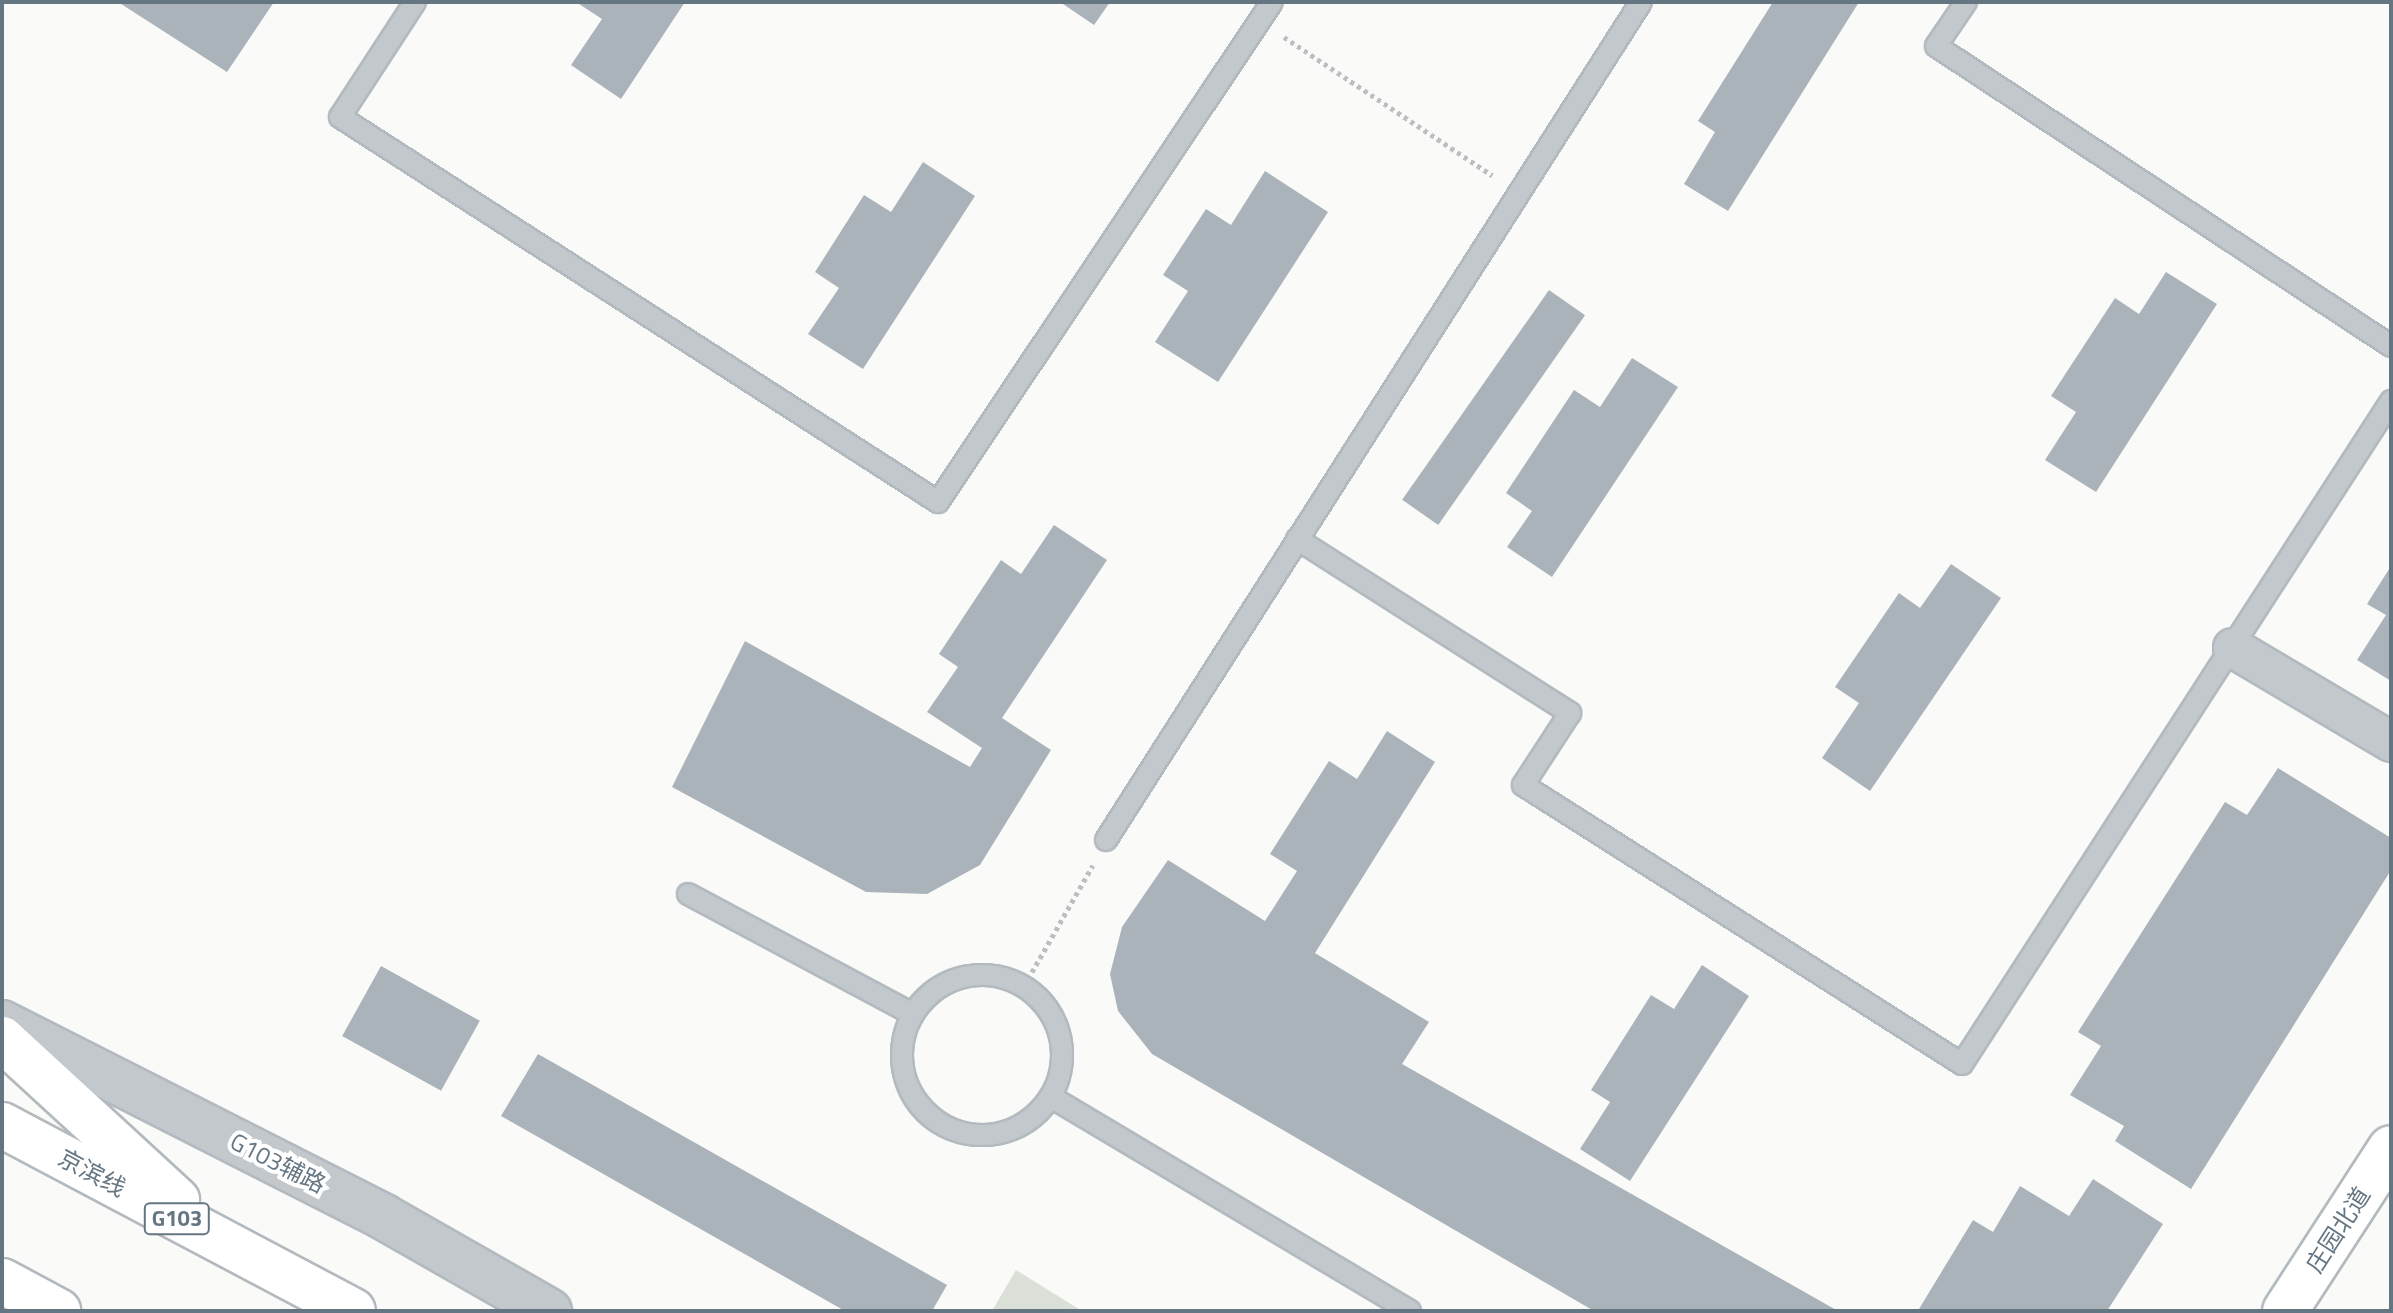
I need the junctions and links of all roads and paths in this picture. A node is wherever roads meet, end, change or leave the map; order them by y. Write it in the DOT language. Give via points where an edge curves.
graph roads {
  1 [pos="415,2"];
  2 [pos="1272,2"];
  3 [pos="1641,2"];
  4 [pos="1966,2"];
  5 [pos="1260,21"];
  6 [pos="1518,193"];
  7 [pos="2391,346"];
  8 [pos="2391,401"];
  9 [pos="1297,539"];
  10 [pos="2233,648"];
  11 [pos="2391,742"];
  12 [pos="1106,840"];
  13 [pos="688,894"];
  14 [pos="1024,986"];
  15 [pos="913,1014"];
  16 [pos="2,1023"];
  17 [pos="2,1039"];
  18 [pos="1051,1097"];
  19 [pos="2,1125"];
  20 [pos="2391,1148"];
  21 [pos="226,1245"];
  22 [pos="2,1281"];
  23 [pos="58,1311"];
  24 [pos="353,1311"];
  25 [pos="549,1311"];
  26 [pos="1410,1311"];
  27 [pos="2285,1311"];
  1 -- 5 [label="lane" via="340,117 938,502"];
  2 -- 5 [label="lane"];
  3 -- 6 [label="lane"];
  4 -- 7 [label="lane" via="1936,46"];
  5 -- 6 [label="path"];
  6 -- 9 [label="lane"];
  8 -- 10 [label="lane"];
  9 -- 10 [label="lane" via="1570,713 1523,785 1962,1064"];
  9 -- 12 [label="lane"];
  10 -- 11 [label="street"];
  12 -- 14 [label="path"];
  13 -- 15 [label="lane"];
  14 -- 15 [label="lane" via="1000,976 951,981"];
  14 -- 18 [label="lane" via="1044,1002 1063,1048 1061,1074"];
  15 -- 18 [label="lane" via="903,1040 902,1068 911,1095 929,1117 953,1131 981,1137 1008,1133 1033,1118"];
  16 -- 25 [label="street, G103辅路" via="384,1217"];
  17 -- 21 [label="main road"];
  18 -- 26 [label="lane"];
  19 -- 21 [label="main road, 京滨线 / G103"];
  20 -- 27 [label="main road, 庄园北道"];
  21 -- 24 [label="main road, 京滨线 / G103"];
  22 -- 23 [label="main road"];
}
